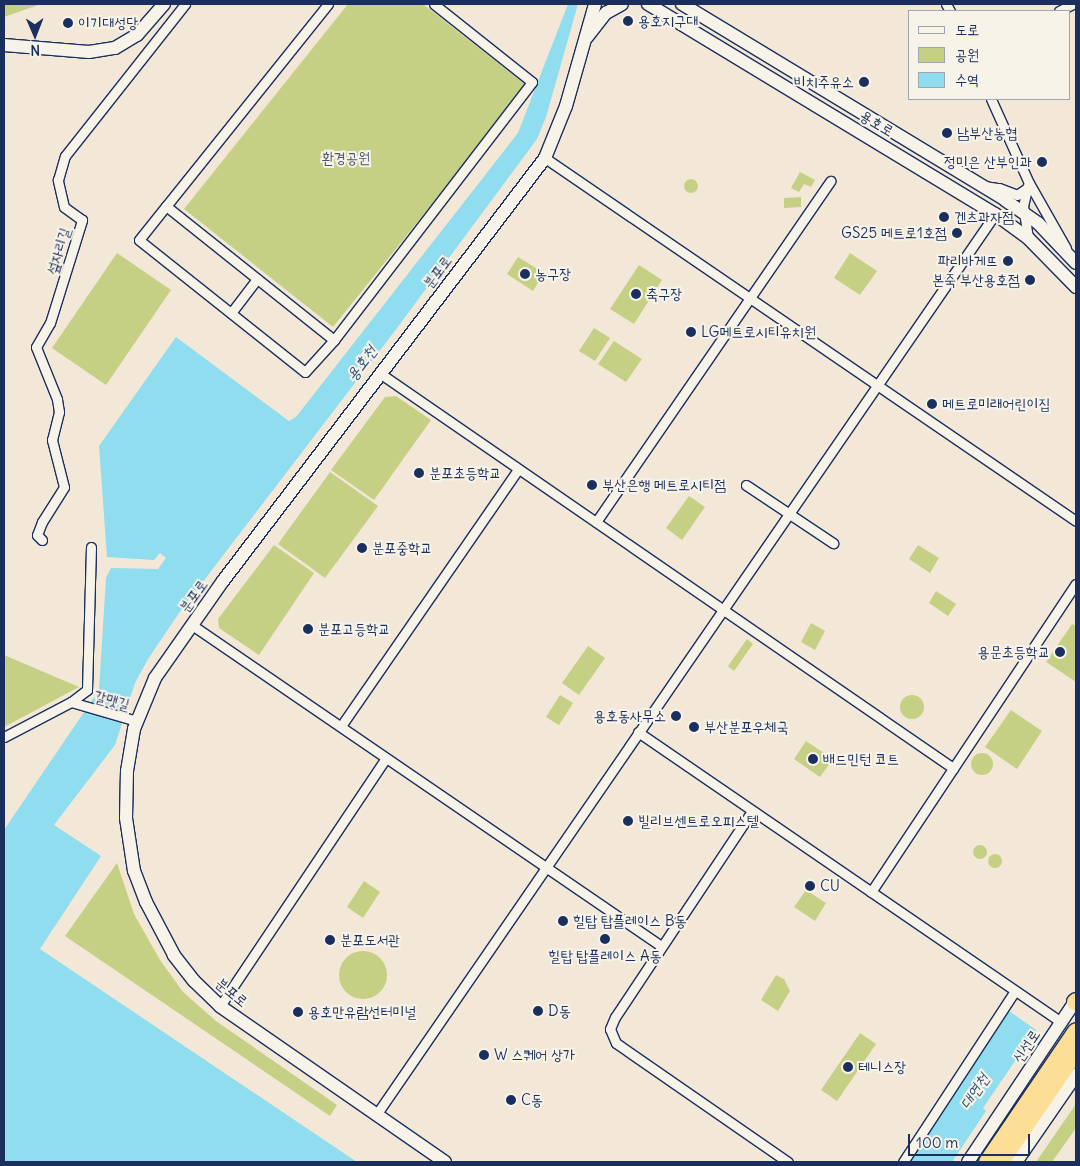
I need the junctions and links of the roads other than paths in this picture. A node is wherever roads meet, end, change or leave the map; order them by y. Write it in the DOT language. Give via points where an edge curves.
graph roads {
  1 [pos="164,4"];
  2 [pos="185,4"];
  3 [pos="328,4"];
  4 [pos="434,4"];
  5 [pos="595,4"];
  6 [pos="622,4"];
  7 [pos="648,4"];
  8 [pos="682,4"];
  9 [pos="1073,4"];
  10 [pos="1060,10"];
  11 [pos="663,12"];
  12 [pos="704,18"];
  13 [pos="585,38"];
  14 [pos="4,45"];
  15 [pos="991,100"];
  16 [pos="545,158"];
  17 [pos="830,181"];
  18 [pos="982,186"];
  19 [pos="1028,186"];
  20 [pos="166,206"];
  21 [pos="1046,211"];
  22 [pos="995,214"];
  23 [pos="1024,214"];
  24 [pos="1028,238"];
  25 [pos="1074,260"];
  26 [pos="257,279"];
  27 [pos="1076,287"];
  28 [pos="751,299"];
  29 [pos="231,313"];
  30 [pos="334,340"];
  31 [pos="382,374"];
  32 [pos="877,385"];
  33 [pos="518,470"];
  34 [pos="746,485"];
  35 [pos="788,514"];
  36 [pos="1076,521"];
  37 [pos="596,522"];
  38 [pos="42,540"];
  39 [pos="833,543"];
  40 [pos="91,547"];
  41 [pos="1076,584"];
  42 [pos="723,610"];
  43 [pos="192,625"];
  44 [pos="75,704"];
  45 [pos="132,720"];
  46 [pos="341,726"];
  47 [pos="638,732"];
  48 [pos="4,737"];
  49 [pos="386,758"];
  50 [pos="953,768"];
  51 [pos="752,810"];
  52 [pos="546,867"];
  53 [pos="871,892"];
  54 [pos="662,946"];
  55 [pos="1016,991"];
  56 [pos="1076,1001"];
  57 [pos="220,1006"];
  58 [pos="1061,1022"];
  59 [pos="1076,1031"];
  60 [pos="1076,1052"];
  61 [pos="1076,1075"];
  62 [pos="376,1115"];
  63 [pos="445,1162"];
  64 [pos="788,1162"];
  65 [pos="903,1162"];
  66 [pos="968,1162"];
  67 [pos="987,1162"];
  68 [pos="1001,1162"];
  69 [pos="1016,1162"];
  1 -- 14 [label="main road" via="137,35 115,48 89,52"];
  2 -- 38 [label="street, 섶자리길" via="65,156 58,180 64,207 82,220 50,323 36,347 57,399 59,412 52,440 64,487 42,522 37,535"];
  3 -- 20 [label="street"];
  4 -- 30 [label="street" via="532,82"];
  5 -- 13 [label="main road, 분포로"];
  6 -- 13 [label="main road" via="606,13"];
  7 -- 11 [label="main road, 용호로"];
  8 -- 12 [label="main road, 용호로"];
  9 -- 10 [label="street"];
  11 -- 12 [label="main road" via="666,7"];
  11 -- 22 [label="main road, 용호로"];
  12 -- 18 [label="main road, 용호로"];
  13 -- 16 [label="main road, 분포로" via="566,106"];
  15 -- 19 [label="street"];
  16 -- 28 [label="street"];
  16 -- 31 [label="main road, 분포로"];
  17 -- 28 [label="street"];
  18 -- 19 [label="street" via="1017,195"];
  18 -- 23 [label="main road, 용호로"];
  19 -- 21 [label="street"];
  19 -- 23 [label="street"];
  20 -- 26 [label="street"];
  20 -- 29 [label="street" via="139,240"];
  21 -- 23 [label="street" via="1038,205 1030,205"];
  21 -- 25 [label="street"];
  22 -- 24 [label="main road, 용호로"];
  22 -- 32 [label="street"];
  23 -- 24 [label="street"];
  23 -- 25 [label="main road, 용호로"];
  24 -- 27 [label="main road, 용호로"];
  26 -- 29 [label="street"];
  26 -- 30 [label="street"];
  28 -- 32 [label="street"];
  28 -- 37 [label="street"];
  29 -- 30 [label="street" via="305,372"];
  31 -- 33 [label="street"];
  31 -- 43 [label="main road, 분포로"];
  32 -- 35 [label="street"];
  32 -- 36 [label="street"];
  33 -- 37 [label="street"];
  33 -- 46 [label="street"];
  34 -- 35 [label="street"];
  35 -- 39 [label="street"];
  35 -- 42 [label="street"];
  37 -- 42 [label="street"];
  40 -- 44 [label="street" via="87,690"];
  41 -- 50 [label="street"];
  42 -- 47 [label="street"];
  42 -- 50 [label="street"];
  43 -- 45 [label="main road, 분포로" via="155,678"];
  43 -- 46 [label="street"];
  44 -- 45 [label="street, 갈맷길"];
  44 -- 48 [label="street"];
  45 -- 57 [label="main road, 분포로" via="126,818 134,871 174,955 194,982"];
  46 -- 49 [label="street"];
  47 -- 51 [label="street"];
  47 -- 52 [label="street"];
  49 -- 52 [label="street"];
  49 -- 57 [label="street"];
  50 -- 53 [label="street"];
  51 -- 53 [label="street"];
  51 -- 54 [label="street"];
  52 -- 54 [label="street"];
  52 -- 62 [label="street"];
  53 -- 55 [label="street"];
  54 -- 64 [label="street" via="611,1023 611,1037"];
  55 -- 58 [label="street"];
  55 -- 65 [label="street"];
  56 -- 58 [label="main road, 신선로"];
  57 -- 62 [label="main road, 분포로"];
  58 -- 66 [label="main road, 신선로"];
  59 -- 67 [label="highway"];
  60 -- 68 [label="highway"];
  61 -- 69 [label="main road"];
  62 -- 63 [label="main road, 분포로"];
}
